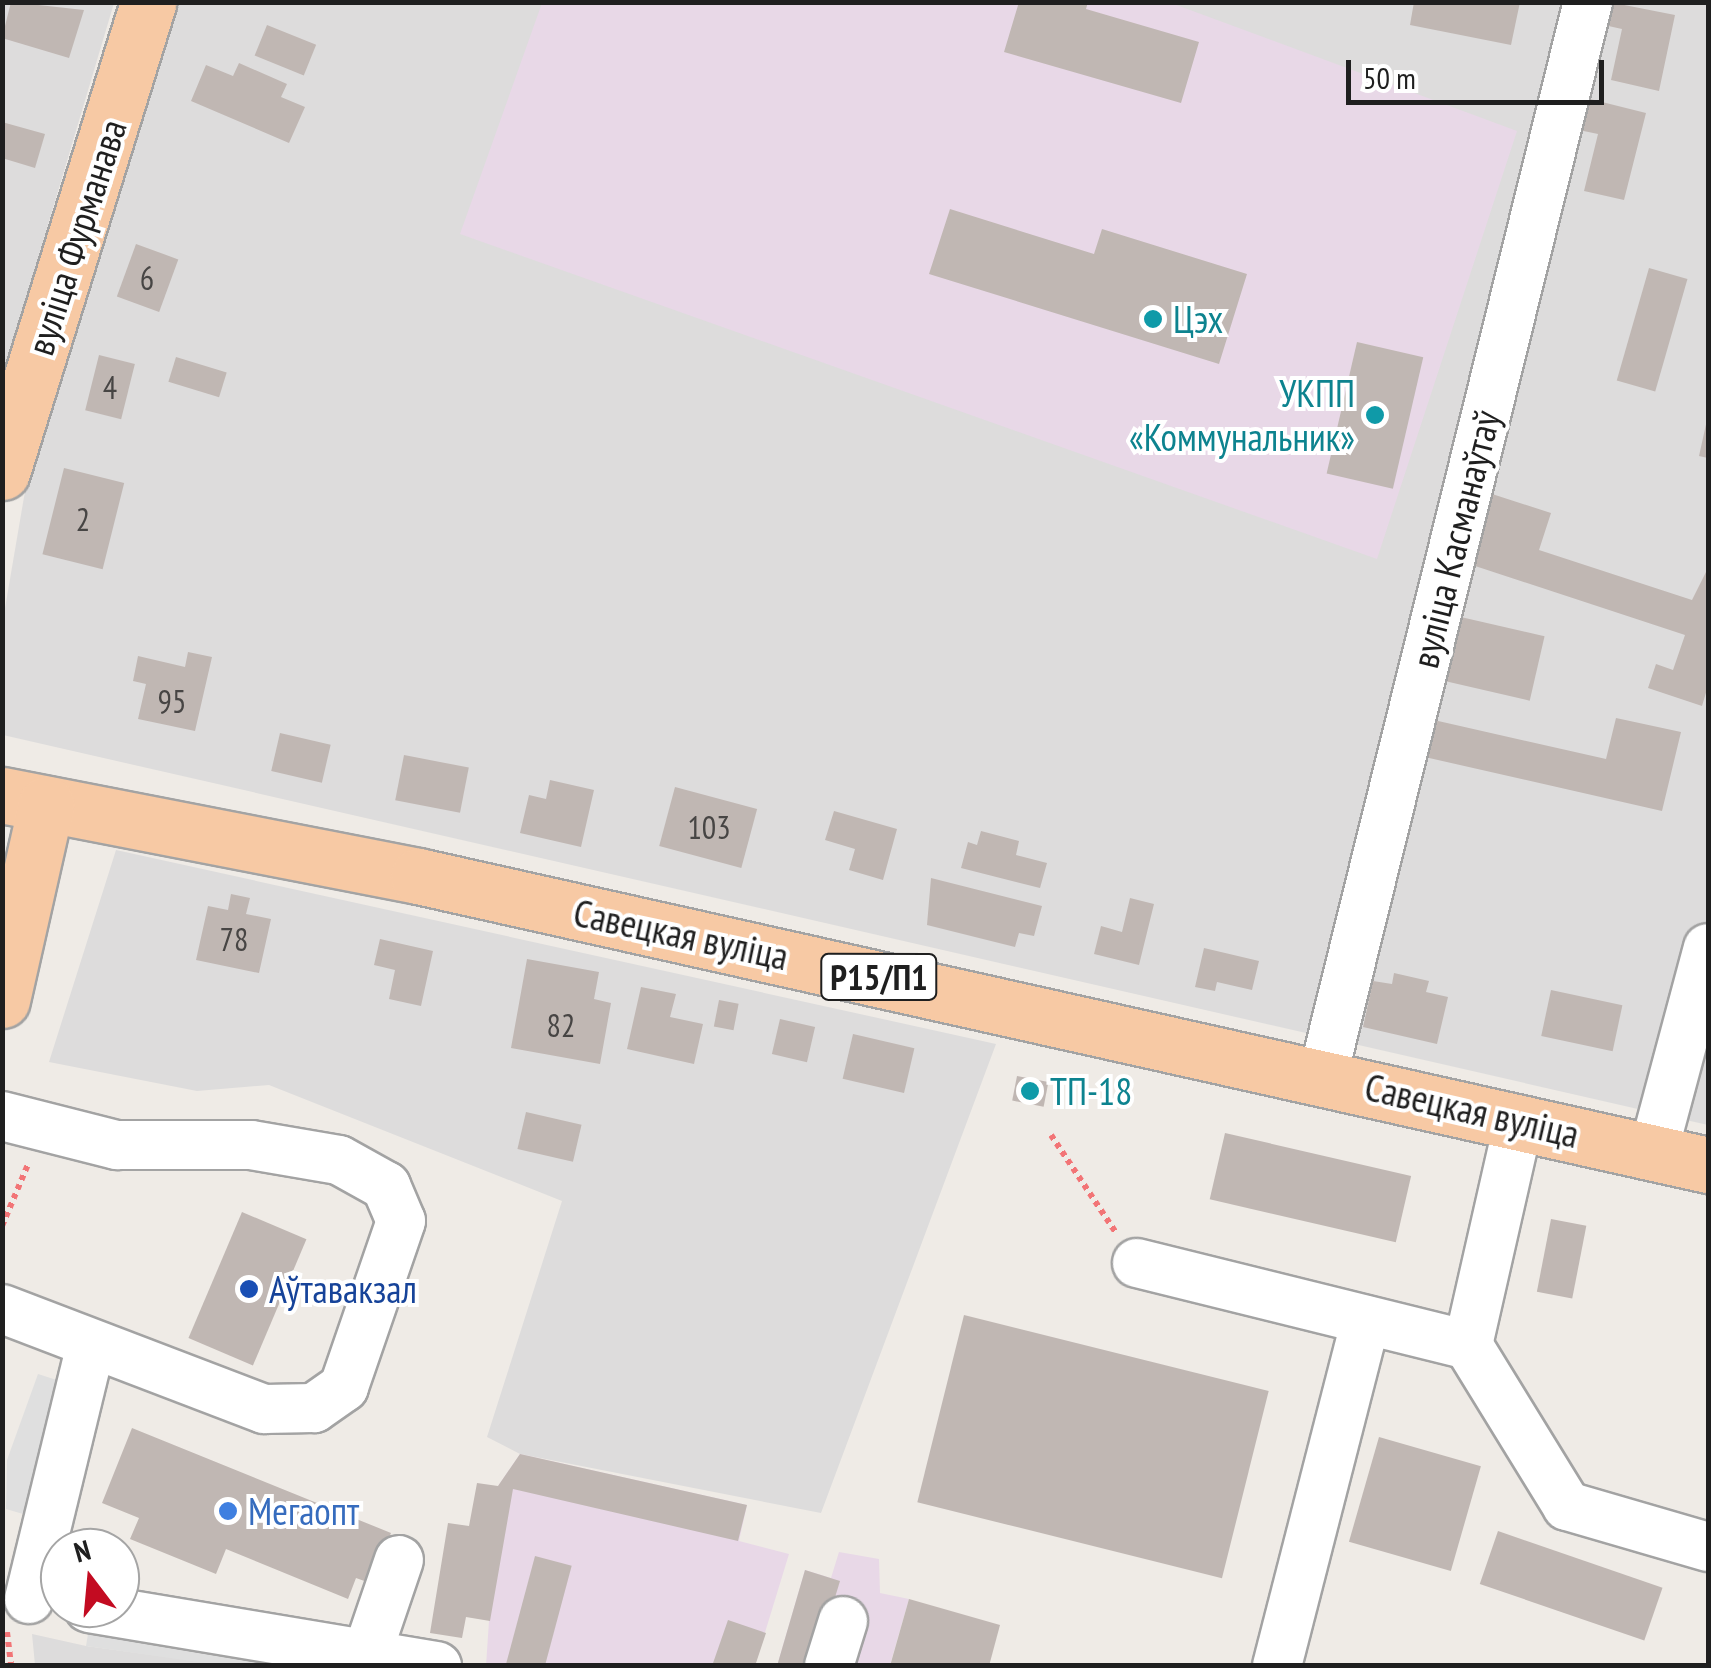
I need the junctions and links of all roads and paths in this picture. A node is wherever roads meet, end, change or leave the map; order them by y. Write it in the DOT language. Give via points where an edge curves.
graph roads {
  1 [pos="148,2"];
  2 [pos="1588,2"];
  3 [pos="2,472"];
  4 [pos="24,800"];
  5 [pos="1708,948"];
  6 [pos="2,1000"];
  7 [pos="1322,1075"];
  8 [pos="2,1116"];
  9 [pos="1519,1120"];
  10 [pos="1050,1135"];
  11 [pos="1653,1153"];
  12 [pos="1708,1165"];
  13 [pos="1136,1263"];
  14 [pos="2,1309"];
  15 [pos="1366,1320"];
  16 [pos="91,1344"];
  17 [pos="1468,1345"];
  18 [pos="1708,1547"];
  19 [pos="399,1560"];
  20 [pos="31,1601"];
  21 [pos="140,1616"];
  22 [pos="842,1621"];
  23 [pos="368,1650"];
  24 [pos="436,1666"];
  25 [pos="829,1666"];
  26 [pos="1277,1666"];
  1 -- 3 [label="main road, вуліца Фурманава"];
  2 -- 7 [label="street, вуліца Касманаўтаў"];
  4 -- 6 [label="main road"];
  4 -- 7 [label="main road, Савецкая вуліца / Р15/П1" via="418,876"];
  5 -- 11 [label="street"];
  7 -- 9 [label="main road, Савецкая вуліца / Р15/П1"];
  8 -- 16 [label="street" via="116,1145 251,1144 339,1160 386,1186 402,1221 344,1387 314,1408 264,1409"];
  9 -- 11 [label="main road, Савецкая вуліца / Р15/П1"];
  9 -- 17 [label="street"];
  10 -- 13 [label="path"];
  11 -- 12 [label="main road, Савецкая вуліца / Р15/П1"];
  13 -- 15 [label="street"];
  14 -- 16 [label="street"];
  15 -- 17 [label="street"];
  15 -- 26 [label="street"];
  16 -- 20 [label="street"];
  17 -- 18 [label="street" via="1566,1506"];
  19 -- 23 [label="street"];
  21 -- 23 [label="street"];
  22 -- 25 [label="street"];
  23 -- 24 [label="street"];
}
